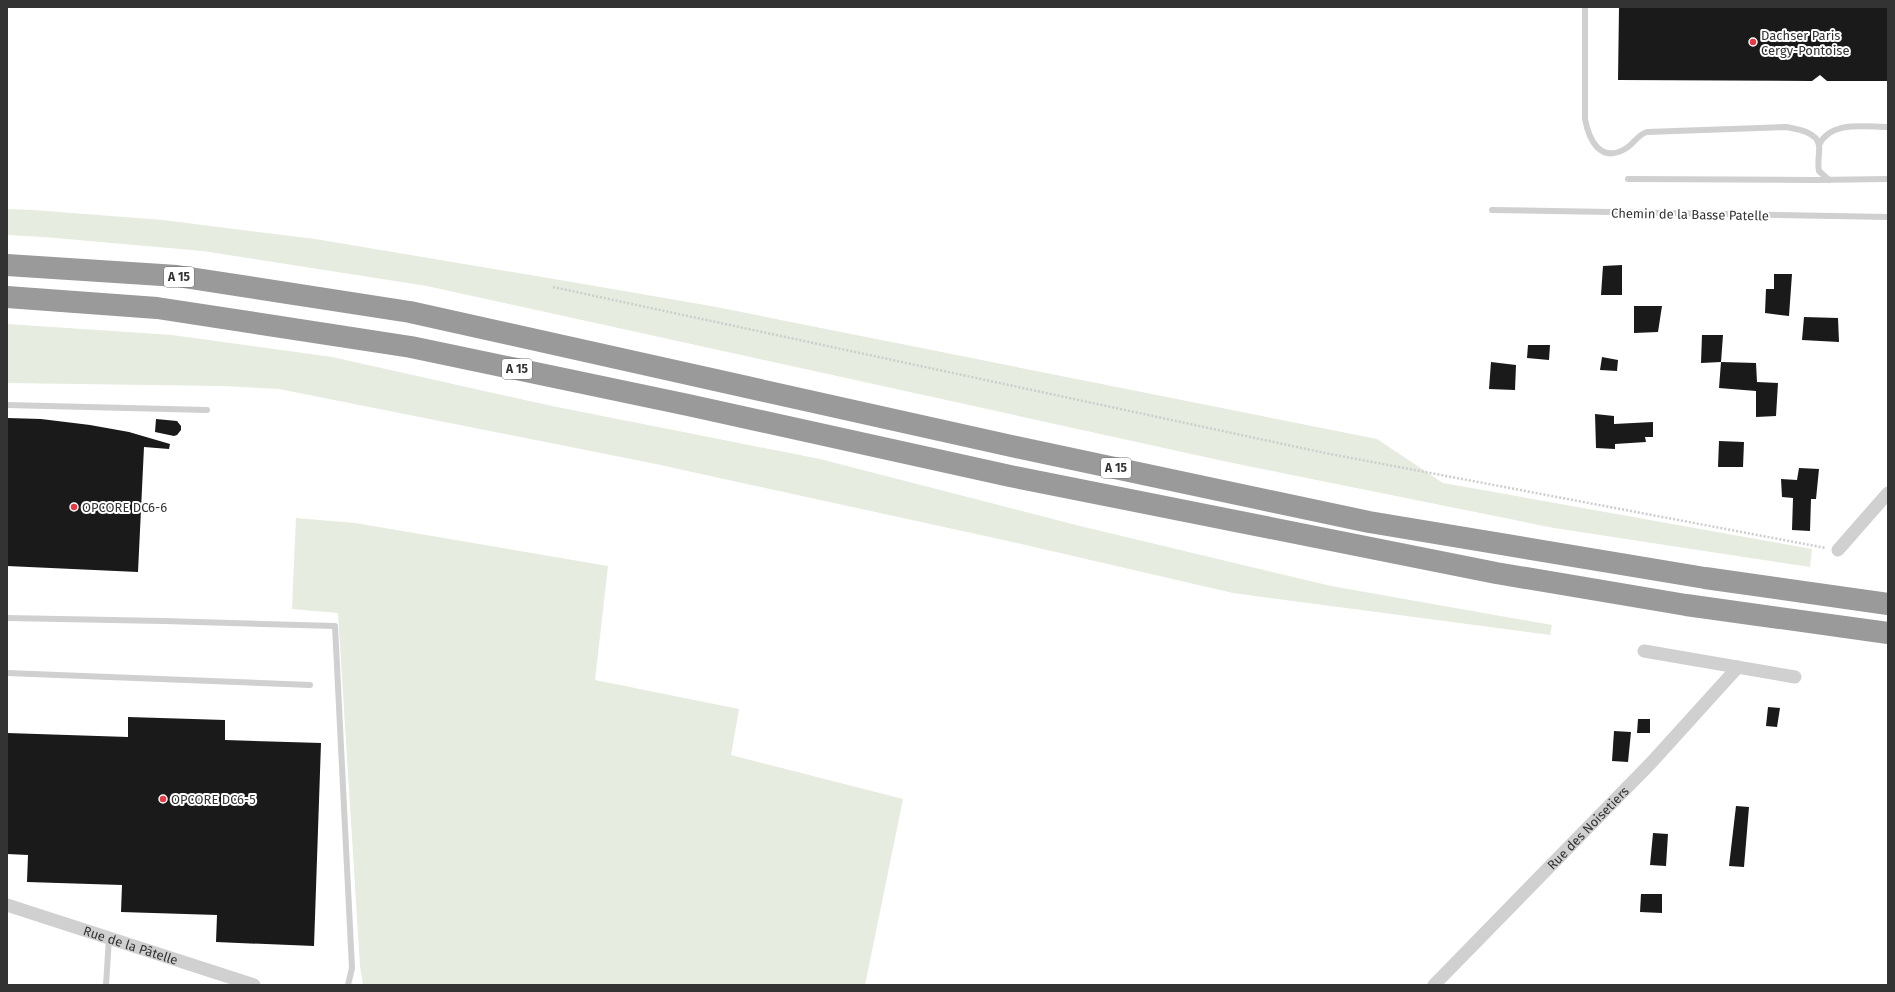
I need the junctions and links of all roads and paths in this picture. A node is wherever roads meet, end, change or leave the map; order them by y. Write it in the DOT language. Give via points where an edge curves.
graph roads {
  1 [pos="1585,7"];
  2 [pos="1888,127"];
  3 [pos="1819,145"];
  4 [pos="1628,179"];
  5 [pos="1888,179"];
  6 [pos="1829,180"];
  7 [pos="1492,210"];
  8 [pos="1888,217"];
  9 [pos="7,264"];
  10 [pos="553,287"];
  11 [pos="7,297"];
  12 [pos="7,405"];
  13 [pos="207,410"];
  14 [pos="1888,493"];
  15 [pos="1838,550"];
  16 [pos="1888,604"];
  17 [pos="7,618"];
  18 [pos="1888,633"];
  19 [pos="1644,651"];
  20 [pos="1738,667"];
  21 [pos="7,673"];
  22 [pos="1795,677"];
  23 [pos="310,685"];
  24 [pos="7,905"];
  25 [pos="109,938"];
  26 [pos="106,985"];
  27 [pos="254,985"];
  28 [pos="348,985"];
  29 [pos="1434,985"];
  1 -- 3 [label="lane" via="1585,119 1589,135 1597,148 1605,152 1620,151 1627,148 1642,133 1647,132 1774,126 1806,132 1815,138"];
  2 -- 3 [label="lane" via="1841,127 1832,131"];
  3 -- 6 [label="lane" via="1819,171"];
  4 -- 6 [label="lane"];
  5 -- 6 [label="lane"];
  7 -- 8 [label="lane, Chemin de la Basse Patelle"];
  9 -- 16 [label="highway, A 15" via="177,276 410,312 1369,522 1705,578"];
  10 -- 15 [label="path" via="1325,453"];
  11 -- 18 [label="highway, A 15" via="157,308 411,347 1010,476 1496,574 1686,605"];
  12 -- 13 [label="lane"];
  14 -- 15 [label="street"];
  17 -- 28 [label="lane" via="335,626 352,968"];
  19 -- 20 [label="street"];
  20 -- 22 [label="street"];
  20 -- 29 [label="street, Rue des Noisetiers" via="1650,764"];
  21 -- 23 [label="lane"];
  24 -- 25 [label="street, Rue de la Pâtelle"];
  25 -- 26 [label="lane"];
  25 -- 27 [label="street, Rue de la Pâtelle"];
}
